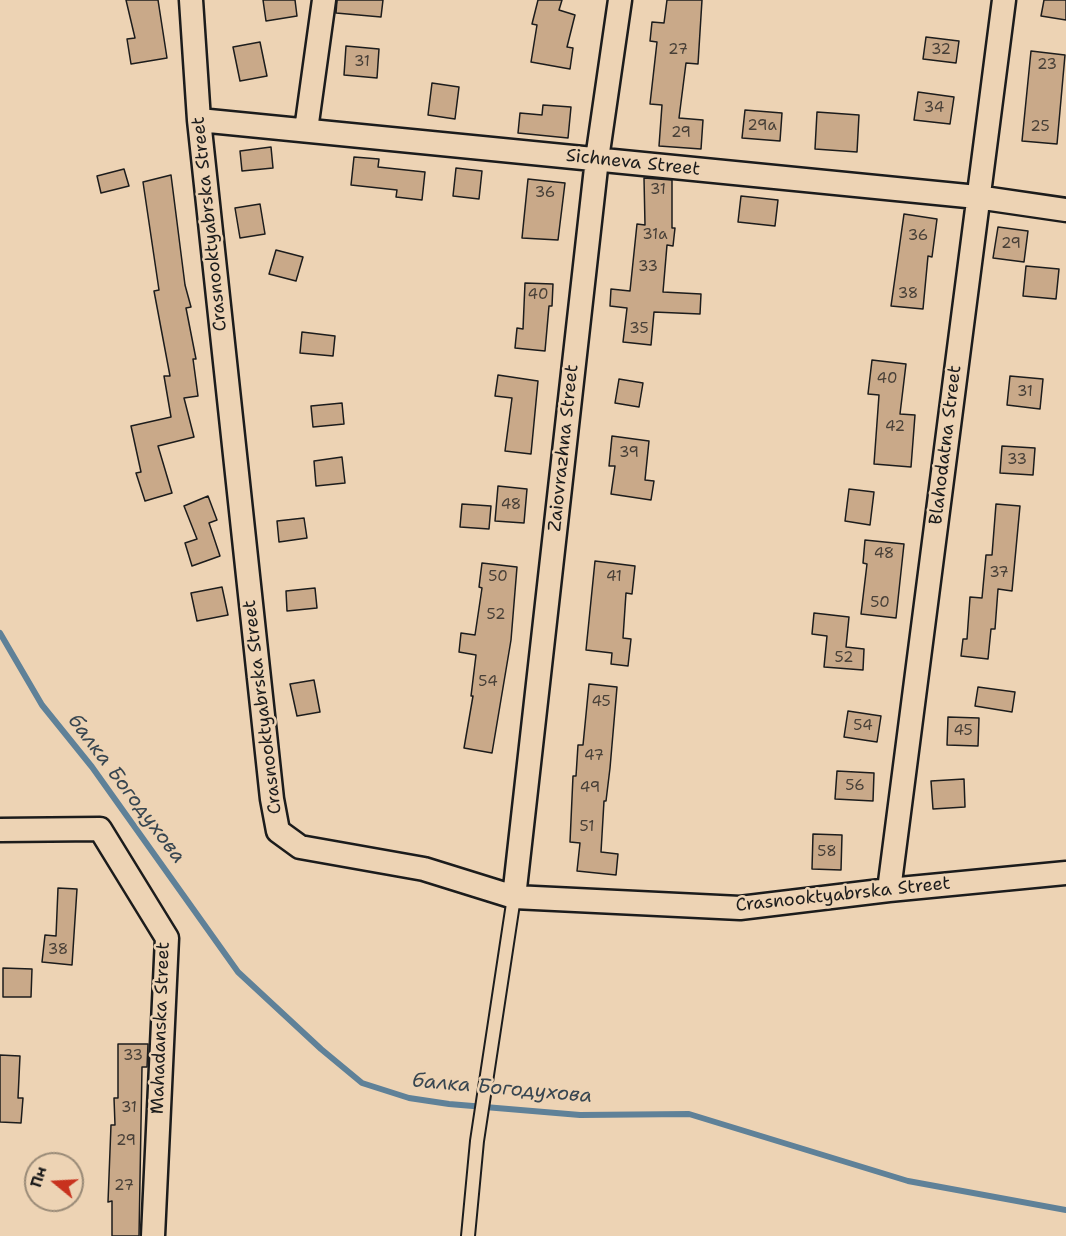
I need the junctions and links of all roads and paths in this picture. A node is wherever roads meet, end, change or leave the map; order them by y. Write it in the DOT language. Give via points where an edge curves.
graph roads {
  1 [pos="191,0"];
  2 [pos="324,0"];
  3 [pos="620,0"];
  4 [pos="1004,0"];
  5 [pos="199,120"];
  6 [pos="306,130"];
  7 [pos="597,159"];
  8 [pos="977,197"];
  9 [pos="1066,210"];
  10 [pos="0,830"];
  11 [pos="1066,873"];
  12 [pos="889,890"];
  13 [pos="514,897"];
  14 [pos="153,1236"];
  15 [pos="468,1236"];
  1 -- 5 [label="street, Crasnooktyabrska Street"];
  2 -- 6 [label="street"];
  3 -- 7 [label="street, Zaiovrazhna Street"];
  4 -- 8 [label="street, Blahodatna Street"];
  5 -- 6 [label="street, Sichneva Street"];
  5 -- 13 [label="street, Crasnooktyabrska Street" via="278,831 300,847 424,869"];
  6 -- 7 [label="street, Sichneva Street"];
  7 -- 8 [label="street, Sichneva Street"];
  7 -- 13 [label="street, Zaiovrazhna Street"];
  8 -- 9 [label="street, Sichneva Street"];
  8 -- 12 [label="street, Blahodatna Street"];
  10 -- 14 [label="street, Mahadanska Street" via="100,829 166,938"];
  11 -- 12 [label="street, Crasnooktyabrska Street"];
  12 -- 13 [label="street, Crasnooktyabrska Street" via="740,909"];
  13 -- 15 [label="lane" via="477,1141"];
}
